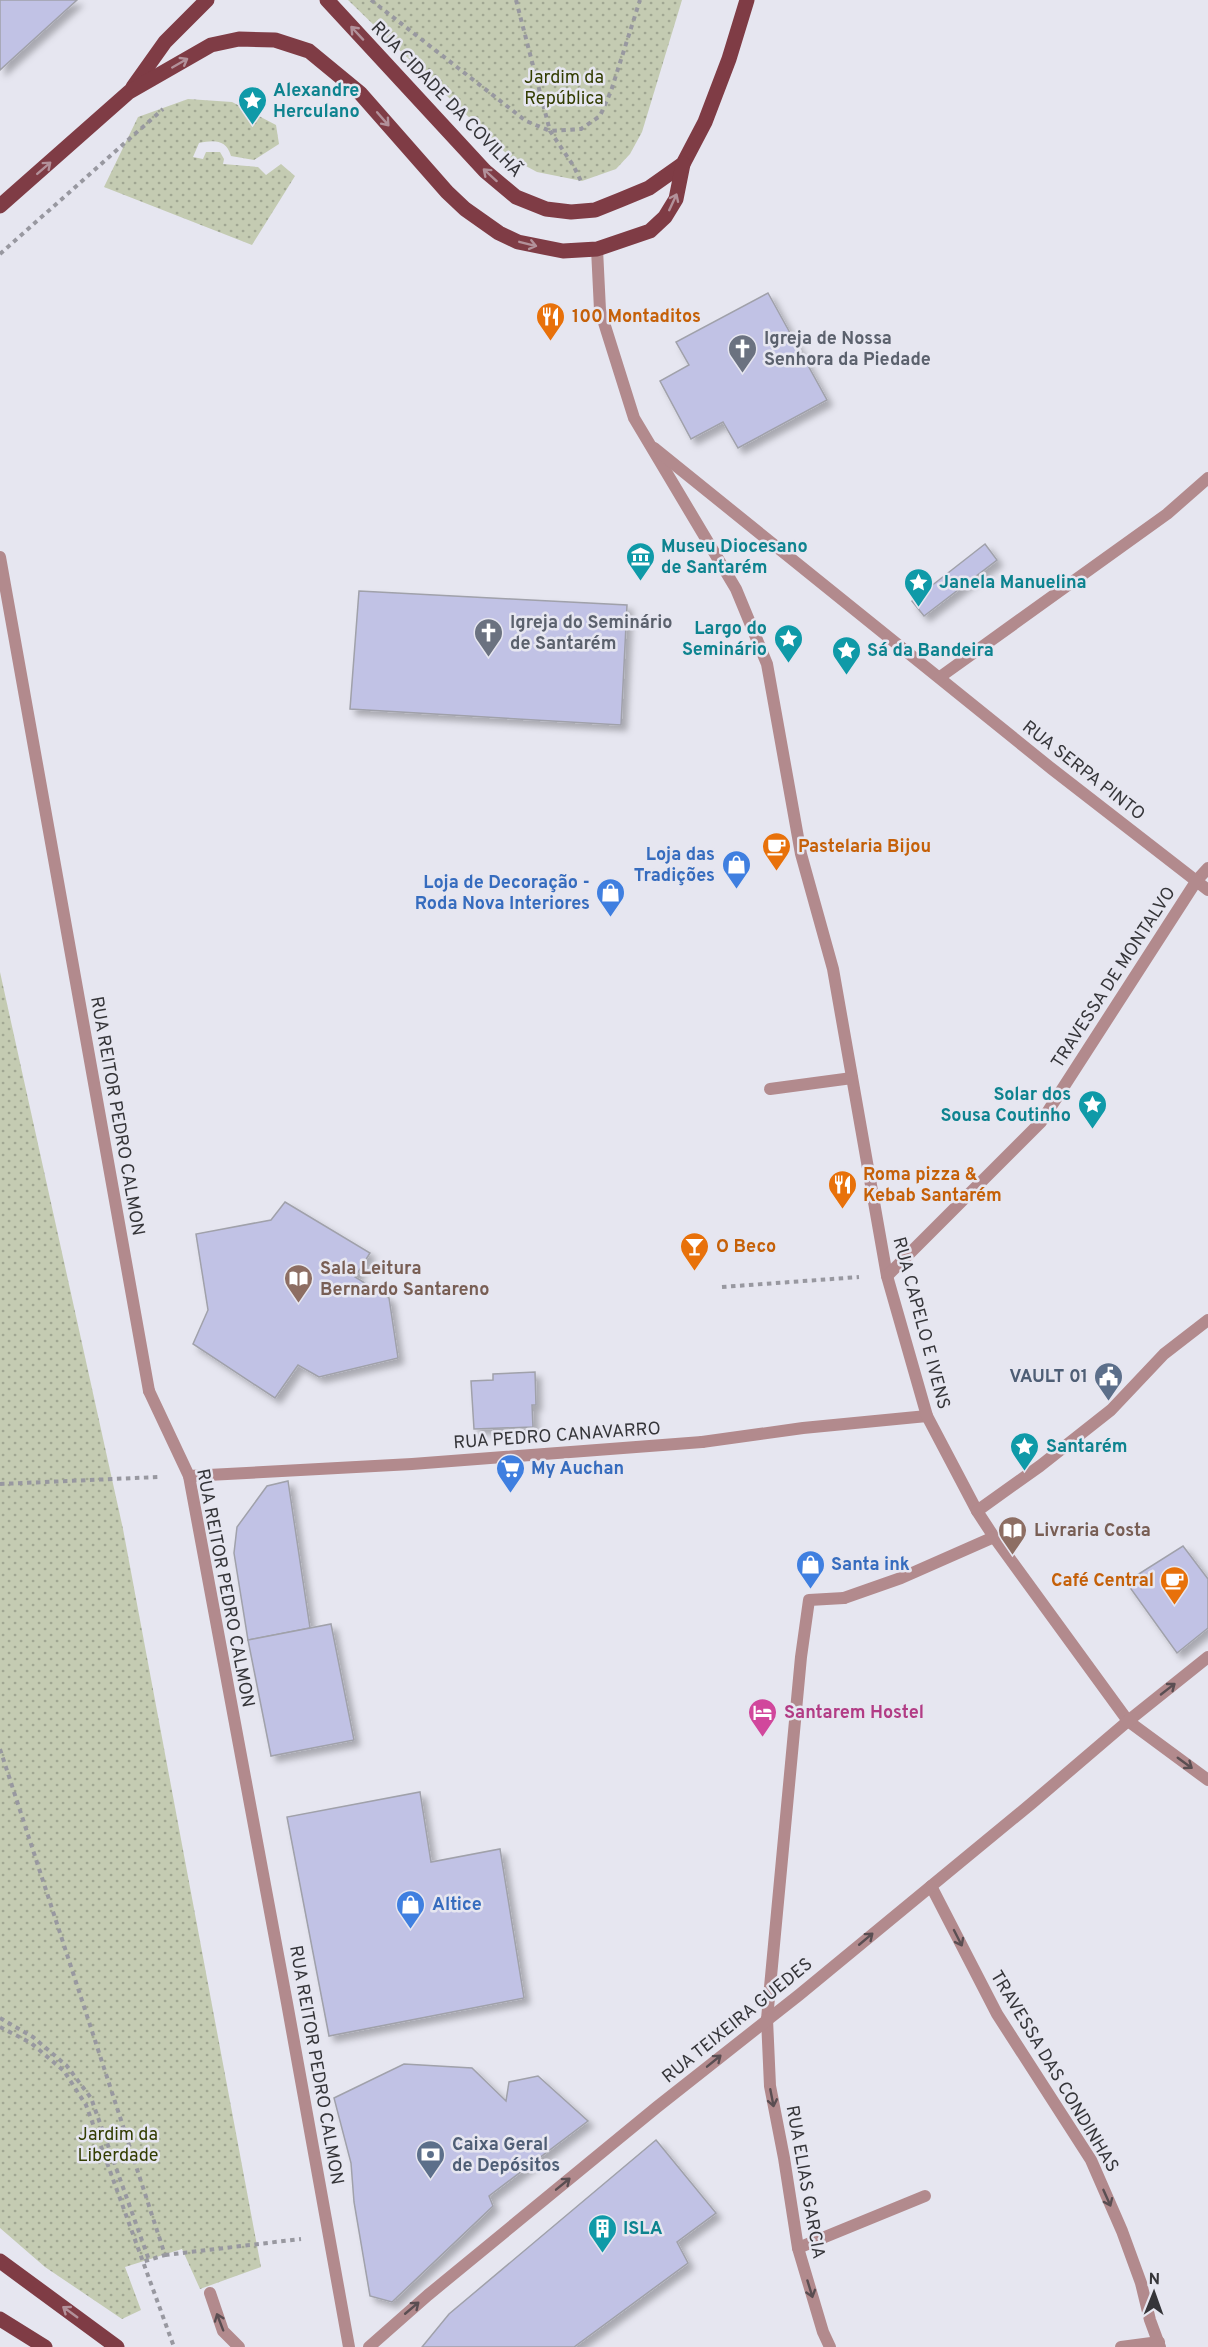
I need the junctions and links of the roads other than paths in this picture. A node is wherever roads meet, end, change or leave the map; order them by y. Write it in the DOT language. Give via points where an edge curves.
graph roads {
  1 [pos="207,0"];
  2 [pos="327,0"];
  3 [pos="747,0"];
  4 [pos="129,92"];
  5 [pos="683,164"];
  6 [pos="0,207"];
  7 [pos="597,249"];
  8 [pos="646,441"];
  9 [pos="1208,478"];
  10 [pos="0,557"];
  11 [pos="940,677"];
  12 [pos="1208,868"];
  13 [pos="1197,880"];
  14 [pos="1208,890"];
  15 [pos="852,1078"];
  16 [pos="770,1089"];
  17 [pos="887,1276"];
  18 [pos="1208,1320"];
  19 [pos="927,1416"];
  20 [pos="189,1476"];
  21 [pos="977,1511"];
  22 [pos="994,1537"];
  23 [pos="1208,1657"];
  24 [pos="1128,1721"];
  25 [pos="1208,1780"];
  26 [pos="931,1886"];
  27 [pos="767,2019"];
  28 [pos="925,2196"];
  29 [pos="798,2248"];
  30 [pos="0,2261"];
  31 [pos="210,2293"];
  32 [pos="0,2319"];
  33 [pos="1159,2344"];
  34 [pos="45,2347"];
  35 [pos="117,2347"];
  36 [pos="239,2347"];
  37 [pos="349,2347"];
  38 [pos="369,2347"];
  39 [pos="830,2347"];
  40 [pos="1121,2347"];
  1 -- 4 [label="main road" via="165,42"];
  5 -- 2 [label="main road, RUA CIDADE DA COVILHÃ, one-way" via="649,188 595,210 546,209 516,197 485,171"];
  3 -- 5 [label="main road" via="705,122"];
  6 -- 4 [label="main road, one-way"];
  4 -- 7 [label="main road, one-way" via="212,45 239,39 275,40 309,51 360,93 447,192 483,222 518,242 539,247 563,251"];
  7 -- 5 [label="main road, one-way" via="650,231 665,217 676,199"];
  7 -- 8 [label="street" via="600,310 634,418"];
  8 -- 11 [label="street, RUA SERPA PINTO"];
  8 -- 15 [label="street, RUA CAPELO E IVENS" via="736,589 767,664 801,855 833,969"];
  9 -- 11 [label="street" via="1167,514"];
  10 -- 20 [label="street, RUA REITOR PEDRO CALMON" via="149,1391"];
  11 -- 13 [label="street, RUA SERPA PINTO"];
  12 -- 13 [label="street, TRAVESSA DE MONTALVO"];
  13 -- 14 [label="street, RUA SERPA PINTO"];
  13 -- 17 [label="street, TRAVESSA DE MONTALVO" via="1041,1122"];
  15 -- 16 [label="street"];
  15 -- 17 [label="street, RUA CAPELO E IVENS"];
  17 -- 19 [label="street, RUA CAPELO E IVENS"];
  18 -- 21 [label="street" via="1164,1354 1111,1410"];
  19 -- 20 [label="street, RUA PEDRO CANAVARRO" via="702,1442"];
  19 -- 21 [label="street, RUA CAPELO E IVENS"];
  20 -- 37 [label="street, RUA REITOR PEDRO CALMON"];
  21 -- 22 [label="street, RUA CAPELO E IVENS"];
  22 -- 24 [label="street, RUA CAPELO E IVENS"];
  22 -- 27 [label="street, RUA ELIAS GARCIA" via="844,1598 809,1600"];
  24 -- 23 [label="street, RUA TEIXEIRA GUEDES, one-way"];
  24 -- 25 [label="street, RUA CAPELO E IVENS, one-way"];
  24 -- 26 [label="street, RUA TEIXEIRA GUEDES"];
  27 -- 26 [label="street, RUA TEIXEIRA GUEDES, one-way"];
  26 -- 33 [label="street, TRAVESSA DAS CONDINHAS, one-way" via="997,2014 1091,2160 1122,2231"];
  27 -- 29 [label="street, RUA ELIAS GARCIA, one-way" via="770,2086"];
  38 -- 27 [label="street, RUA TEIXEIRA GUEDES, one-way"];
  28 -- 29 [label="street"];
  29 -- 39 [label="street, RUA ELIAS GARCIA, one-way"];
  35 -- 30 [label="main road, one-way"];
  36 -- 31 [label="street, one-way" via="223,2331"];
  32 -- 34 [label="main road"];
  33 -- 40 [label="street"];
}
